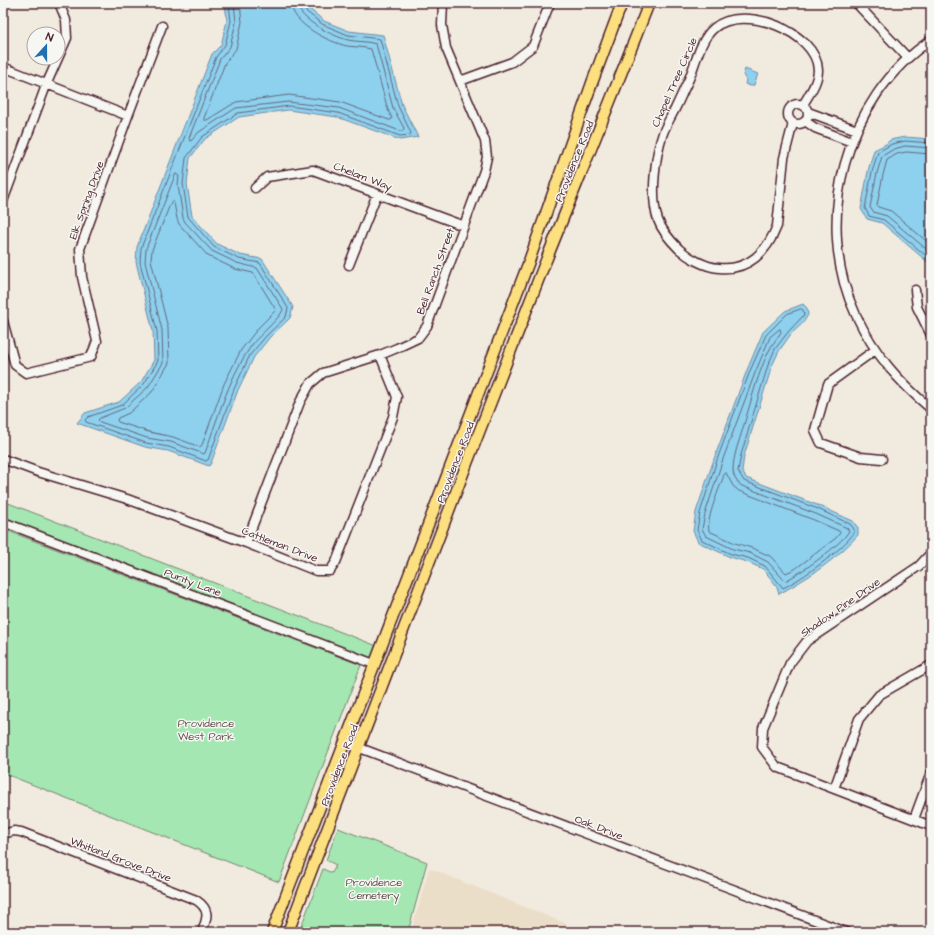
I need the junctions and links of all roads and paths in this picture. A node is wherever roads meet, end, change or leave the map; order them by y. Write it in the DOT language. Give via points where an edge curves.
graph roads {
  1 [pos="59,3"];
  2 [pos="443,3"];
  3 [pos="550,3"];
  4 [pos="622,3"];
  5 [pos="649,3"];
  6 [pos="850,3"];
  7 [pos="856,3"];
  8 [pos="869,17"];
  9 [pos="162,26"];
  10 [pos="931,40"];
  11 [pos="908,58"];
  12 [pos="3,67"];
  13 [pos="460,81"];
  14 [pos="47,83"];
  15 [pos="805,108"];
  16 [pos="128,116"];
  17 [pos="805,121"];
  18 [pos="793,123"];
  19 [pos="857,130"];
  20 [pos="852,142"];
  21 [pos="255,188"];
  22 [pos="377,194"];
  23 [pos="3,201"];
  24 [pos="464,226"];
  25 [pos="528,264"];
  26 [pos="349,265"];
  27 [pos="543,270"];
  28 [pos="915,290"];
  29 [pos="3,321"];
  30 [pos="931,335"];
  31 [pos="875,350"];
  32 [pos="380,355"];
  33 [pos="931,409"];
  34 [pos="3,459"];
  35 [pos="882,459"];
  36 [pos="3,522"];
  37 [pos="246,543"];
  38 [pos="931,553"];
  39 [pos="374,664"];
  40 [pos="931,665"];
  41 [pos="344,742"];
  42 [pos="358,748"];
  43 [pos="931,773"];
  44 [pos="834,789"];
  45 [pos="914,819"];
  46 [pos="931,826"];
  47 [pos="3,834"];
  48 [pos="202,932"];
  49 [pos="272,932"];
  50 [pos="288,932"];
  51 [pos="846,932"];
  1 -- 14 [label="street" via="66,20 67,38"];
  2 -- 13 [label="street, Bell Ranch Street" via="442,25 446,48"];
  3 -- 13 [label="street" via="533,46 512,62"];
  4 -- 25 [label="main road, Providence Road"];
  5 -- 27 [label="main road, Providence Road"];
  6 -- 8 [label="street"];
  7 -- 8 [label="street"];
  8 -- 11 [label="street"];
  9 -- 16 [label="street, Elk Spring Drive"];
  10 -- 11 [label="street"];
  11 -- 19 [label="street" via="881,89"];
  12 -- 14 [label="street"];
  13 -- 24 [label="street, Bell Ranch Street" via="485,141 487,157"];
  14 -- 16 [label="street"];
  14 -- 23 [label="street"];
  15 -- 17 [label="street, Chapel Tree Circle"];
  15 -- 18 [label="street, Chapel Tree Circle" via="796,104 788,109 787,115"];
  15 -- 18 [label="street, Chapel Tree Circle" via="818,76 817,61 806,44 778,26 755,19 728,20 713,28 704,40 692,72 665,127 654,180 658,220 682,252 698,262 716,268 739,267 756,259 763,252 777,226 785,148"];
  15 -- 19 [label="street"];
  16 -- 29 [label="street, Elk Spring Drive" via="80,249 82,277 97,342 91,357 26,373 15,365"];
  17 -- 18 [label="street"];
  17 -- 20 [label="street" via="815,128"];
  19 -- 20 [label="street"];
  20 -- 31 [label="street" via="838,199 838,250 851,302"];
  21 -- 22 [label="street, Chelam Way" via="267,176 313,170"];
  22 -- 24 [label="street, Chelam Way"];
  22 -- 26 [label="street"];
  24 -- 32 [label="street, Bell Ranch Street" via="427,326 418,338"];
  25 -- 27 [label="main road"];
  25 -- 39 [label="main road, Providence Road"];
  27 -- 42 [label="main road, Providence Road"];
  28 -- 30 [label="street" via="917,308"];
  31 -- 33 [label="street" via="898,379"];
  31 -- 35 [label="street" via="828,384 815,430 821,443 861,457"];
  32 -- 37 [label="street, Bell Ranch Street" via="323,373 310,384 300,402"];
  32 -- 37 [label="street, Cattleman Drive" via="397,397 393,416 336,562 330,571 316,571"];
  34 -- 37 [label="street, Cattleman Drive" via="127,499"];
  36 -- 39 [label="street, Purity Lane"];
  38 -- 44 [label="street, Shadow Pine Drive" via="919,566 807,641 790,663 763,728 762,747 777,767"];
  39 -- 41 [label="main road, Providence Road"];
  40 -- 44 [label="street" via="879,695 864,713"];
  41 -- 42 [label="street, Oak Drive"];
  41 -- 49 [label="main road, Providence Road"];
  42 -- 50 [label="main road, Providence Road"];
  42 -- 51 [label="street, Oak Drive"];
  43 -- 45 [label="street"];
  44 -- 45 [label="street, Shadow Pine Drive"];
  45 -- 46 [label="street, Shadow Pine Drive"];
  47 -- 48 [label="street, Whitland Grove Drive" via="21,832 196,900 207,913"];
}
